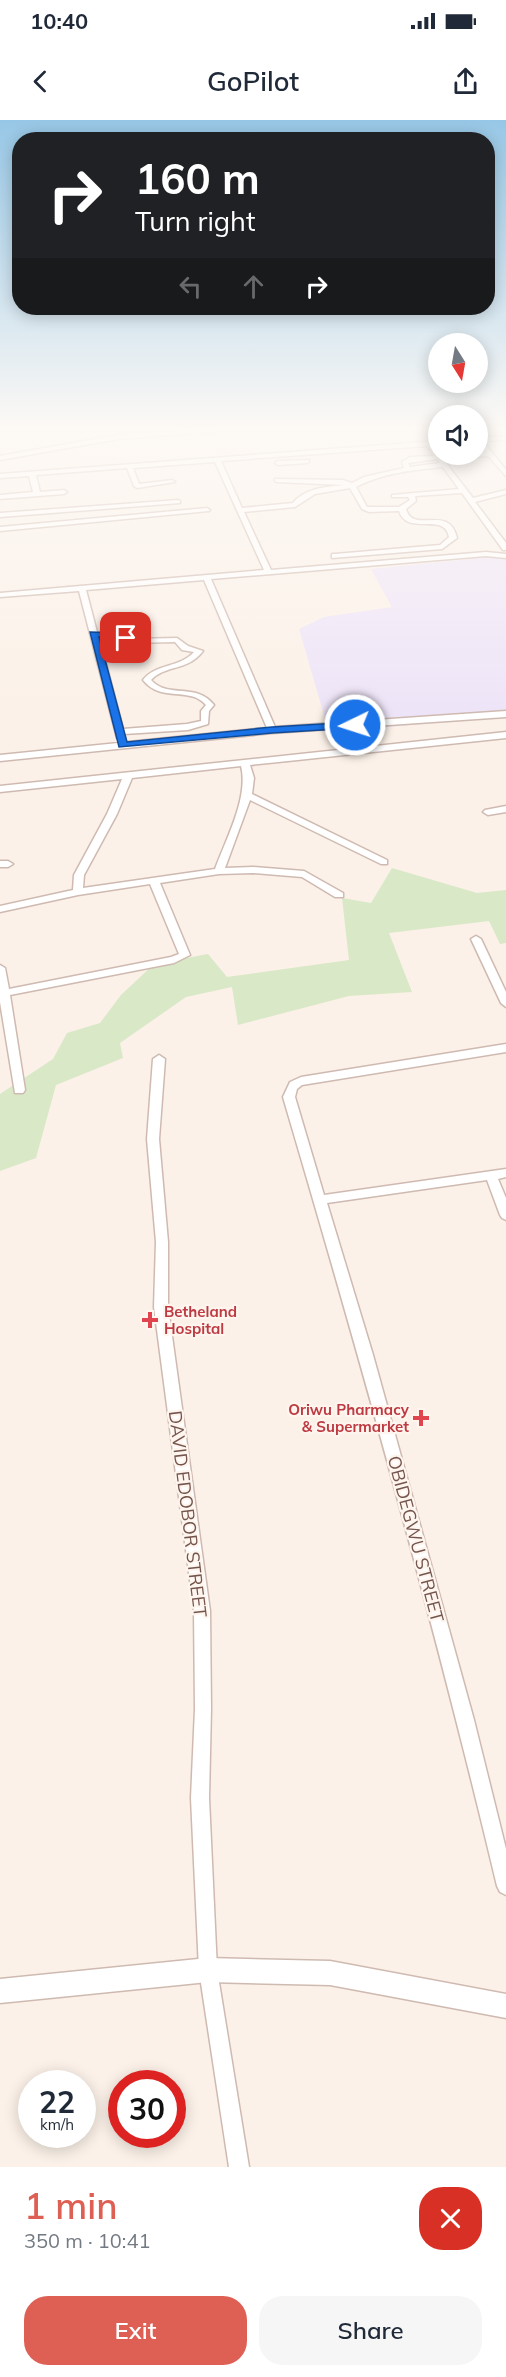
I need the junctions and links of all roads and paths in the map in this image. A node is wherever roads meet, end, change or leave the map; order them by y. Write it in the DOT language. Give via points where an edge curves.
graph roads {
  1 [pos="92,521"];
  2 [pos="245,521"];
  3 [pos="425,521"];
  4 [pos="486,521"];
  5 [pos="0,529"];
  6 [pos="506,530"];
  7 [pos="494,531"];
  8 [pos="371,543"];
  9 [pos="506,548"];
  10 [pos="416,550"];
  11 [pos="377,553"];
  12 [pos="486,554"];
  13 [pos="335,556"];
  14 [pos="506,556"];
  15 [pos="422,559"];
  16 [pos="268,572"];
  17 [pos="206,577"];
  18 [pos="82,588"];
  19 [pos="0,595"];
  20 [pos="93,634"];
  21 [pos="506,714"];
  22 [pos="272,730"];
  23 [pos="120,732"];
  24 [pos="506,735"];
  25 [pos="123,745"];
  26 [pos="0,758"];
  27 [pos="245,763"];
  28 [pos="128,776"];
  29 [pos="0,789"];
  30 [pos="247,795"];
  31 [pos="506,808"];
  32 [pos="488,812"];
  33 [pos="384,862"];
  34 [pos="219,871"];
  35 [pos="154,881"];
  36 [pos="78,892"];
  37 [pos="339,895"];
  38 [pos="0,909"];
  39 [pos="476,939"];
  40 [pos="0,968"];
  41 [pos="2,993"];
  42 [pos="506,1003"];
  43 [pos="506,1048"];
  44 [pos="159,1059"];
  45 [pos="19,1090"];
  46 [pos="506,1173"];
  47 [pos="491,1175"];
  48 [pos="319,1200"];
  49 [pos="506,1215"];
  50 [pos="506,1887"];
  51 [pos="208,1970"];
  52 [pos="0,1991"];
  53 [pos="506,2006"];
  54 [pos="238,2167"];
  1 -- 5 [label="street"];
  2 -- 16 [label="street"];
  3 -- 10 [label="street" via="440,521 451,529 453,538 442,547"];
  4 -- 7 [label="street"];
  6 -- 7 [label="street"];
  7 -- 9 [label="street"];
  8 -- 11 [label="street"];
  9 -- 12 [label="street"];
  10 -- 11 [label="street"];
  10 -- 15 [label="street"];
  11 -- 13 [label="street"];
  12 -- 14 [label="street"];
  12 -- 15 [label="street"];
  15 -- 16 [label="street"];
  16 -- 17 [label="street"];
  17 -- 18 [label="street"];
  17 -- 22 [label="street"];
  18 -- 19 [label="street"];
  18 -- 20 [label="street"];
  20 -- 23 [label="street"];
  20 -- 23 [label="street" via="131,641 177,640 185,648 199,651 181,666 160,670 147,680 153,687 207,700 210,705 205,711 205,722"];
  21 -- 22 [label="street"];
  22 -- 25 [label="street"];
  23 -- 25 [label="street"];
  24 -- 27 [label="street"];
  25 -- 26 [label="street"];
  27 -- 28 [label="street"];
  27 -- 30 [label="street" via="249,778"];
  28 -- 29 [label="street"];
  28 -- 36 [label="street" via="79,875"];
  30 -- 33 [label="street"];
  30 -- 34 [label="street"];
  31 -- 32 [label="street"];
  34 -- 35 [label="street"];
  34 -- 37 [label="street" via="281,870 304,874"];
  35 -- 36 [label="street"];
  35 -- 41 [label="street" via="185,955"];
  36 -- 38 [label="street"];
  39 -- 42 [label="street"];
  40 -- 41 [label="street"];
  41 -- 45 [label="street"];
  43 -- 48 [label="street, OBIDEGWU STREET" via="297,1082 289,1097"];
  44 -- 51 [label="street, DAVID EDOBOR STREET" via="153,1139 162,1242 161,1307 202,1611 200,1798"];
  46 -- 47 [label="street"];
  47 -- 48 [label="street"];
  47 -- 49 [label="street"];
  48 -- 50 [label="street, OBIDEGWU STREET" via="346,1284 466,1720"];
  51 -- 52 [label="street"];
  51 -- 53 [label="street" via="330,1973"];
  51 -- 54 [label="street, DAVID EDOBOR STREET"];
}
